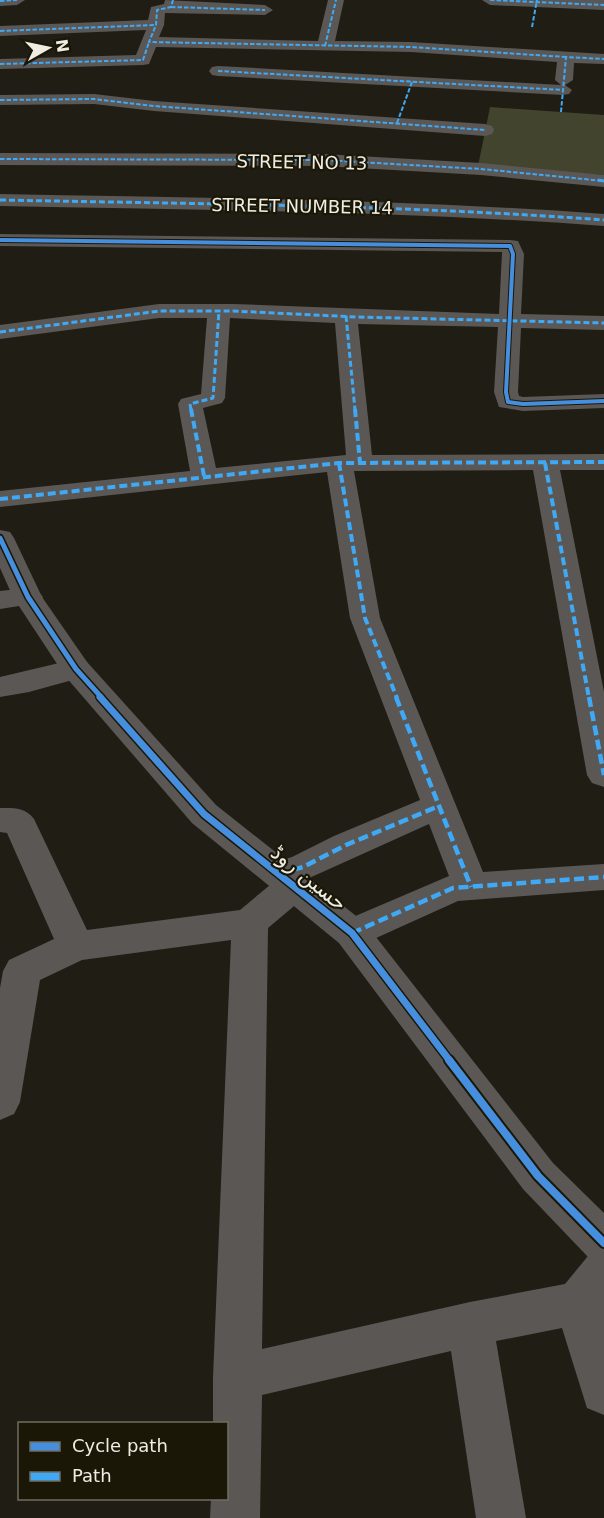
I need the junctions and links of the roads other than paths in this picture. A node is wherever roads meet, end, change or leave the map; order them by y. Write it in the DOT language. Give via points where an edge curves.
graph roads {
  1 [pos="17,0"];
  2 [pos="336,0"];
  3 [pos="490,0"];
  4 [pos="0,1"];
  5 [pos="536,1"];
  6 [pos="172,3"];
  7 [pos="604,5"];
  8 [pos="265,10"];
  9 [pos="156,25"];
  10 [pos="532,27"];
  11 [pos="0,31"];
  12 [pos="149,42"];
  13 [pos="325,46"];
  14 [pos="566,57"];
  15 [pos="604,59"];
  16 [pos="0,64"];
  17 [pos="219,71"];
  18 [pos="412,82"];
  19 [pos="563,90"];
  20 [pos="0,100"];
  21 [pos="561,112"];
  22 [pos="398,123"];
  23 [pos="485,130"];
  24 [pos="0,159"];
  25 [pos="604,181"];
  26 [pos="0,200"];
  27 [pos="604,220"];
  28 [pos="0,240"];
  29 [pos="219,311"];
  30 [pos="346,316"];
  31 [pos="509,321"];
  32 [pos="604,323"];
  33 [pos="0,332"];
  34 [pos="604,400"];
  35 [pos="604,462"];
  36 [pos="349,463"];
  37 [pos="544,463"];
  38 [pos="204,476"];
  39 [pos="0,499"];
  40 [pos="0,538"];
  41 [pos="14,599"];
  42 [pos="76,669"];
  43 [pos="0,687"];
  44 [pos="604,775"];
  45 [pos="439,806"];
  46 [pos="0,820"];
  47 [pos="604,877"];
  48 [pos="286,880"];
  49 [pos="471,887"];
  50 [pos="250,922"];
  51 [pos="352,933"];
  52 [pos="76,946"];
  53 [pos="0,1102"];
  54 [pos="604,1243"];
  55 [pos="591,1287"];
  56 [pos="470,1324"];
  57 [pos="237,1378"];
  58 [pos="604,1391"];
  59 [pos="235,1518"];
  60 [pos="501,1518"];
  1 -- 4 [label="street"];
  2 -- 13 [label="street"];
  3 -- 5 [label="street"];
  5 -- 7 [label="street"];
  5 -- 10 [label="street"];
  6 -- 8 [label="street"];
  6 -- 9 [label="street" via="157,10"];
  9 -- 11 [label="street"];
  9 -- 12 [label="street"];
  12 -- 13 [label="street"];
  12 -- 16 [label="street" via="143,60"];
  13 -- 14 [label="street"];
  14 -- 15 [label="street"];
  14 -- 19 [label="street"];
  17 -- 18 [label="street"];
  18 -- 19 [label="street"];
  18 -- 22 [label="street"];
  19 -- 21 [label="street"];
  20 -- 22 [label="street" via="94,99"];
  22 -- 23 [label="street"];
  24 -- 25 [label="street, STREET NO 13" via="324,160"];
  26 -- 27 [label="street, STREET NUMBER 14" via="333,206"];
  28 -- 31 [label="street" via="510,246 513,254"];
  29 -- 30 [label="street"];
  29 -- 33 [label="street" via="159,311"];
  29 -- 38 [label="street" via="213,398 190,404"];
  30 -- 31 [label="street"];
  30 -- 36 [label="street"];
  31 -- 32 [label="street"];
  31 -- 34 [label="street" via="508,402"];
  35 -- 37 [label="street"];
  36 -- 37 [label="street"];
  36 -- 38 [label="street"];
  36 -- 45 [label="street" via="365,618"];
  37 -- 44 [label="street"];
  38 -- 39 [label="street"];
  40 -- 41 [label="street, حسین روڈ"];
  41 -- 42 [label="street, حسین روڈ"];
  42 -- 43 [label="street"];
  42 -- 48 [label="street, حسین روڈ" via="204,814"];
  45 -- 48 [label="street" via="346,845"];
  45 -- 49 [label="street"];
  46 -- 52 [label="street" via="16,820 22,828"];
  47 -- 49 [label="street"];
  48 -- 50 [label="street"];
  48 -- 51 [label="street, حسین روڈ"];
  49 -- 51 [label="street" via="453,888"];
  50 -- 52 [label="street"];
  50 -- 57 [label="street"];
  51 -- 54 [label="street, حسین روڈ" via="538,1176"];
  52 -- 53 [label="street" via="22,971"];
  55 -- 56 [label="street"];
  55 -- 58 [label="street"];
  56 -- 57 [label="street"];
  56 -- 60 [label="street"];
  57 -- 59 [label="street"];
}
